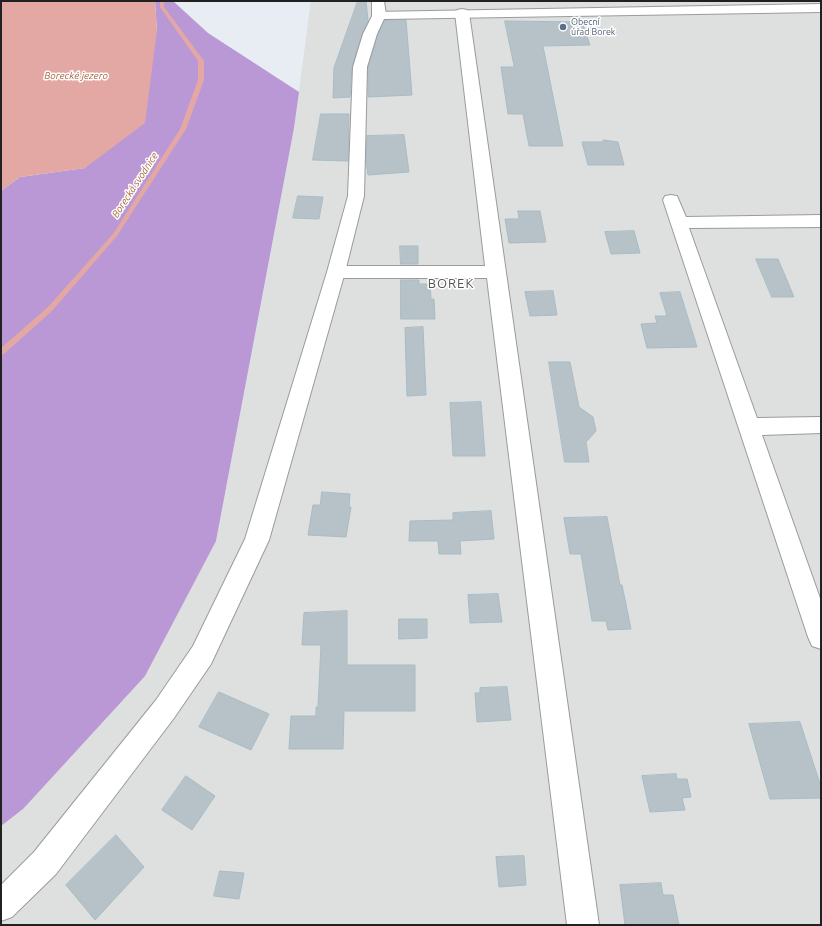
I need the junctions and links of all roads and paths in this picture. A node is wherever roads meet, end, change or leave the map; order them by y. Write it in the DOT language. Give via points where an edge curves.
graph roads {
  1 [pos="378,8"];
  2 [pos="821,8"];
  3 [pos="462,13"];
  4 [pos="671,200"];
  5 [pos="821,221"];
  6 [pos="678,223"];
  7 [pos="336,272"];
  8 [pos="495,272"];
  9 [pos="821,425"];
  10 [pos="748,428"];
  11 [pos="821,637"];
  12 [pos="1,906"];
  13 [pos="583,925"];
  1 -- 3 [label="street"];
  1 -- 7 [label="street" via="360,67 356,196"];
  2 -- 3 [label="street"];
  3 -- 8 [label="street"];
  4 -- 6 [label="street"];
  5 -- 6 [label="street"];
  6 -- 10 [label="street"];
  7 -- 8 [label="street"];
  7 -- 12 [label="street" via="257,540 202,655 165,709 45,863"];
  8 -- 13 [label="street"];
  9 -- 10 [label="street"];
  10 -- 11 [label="street"];
}
